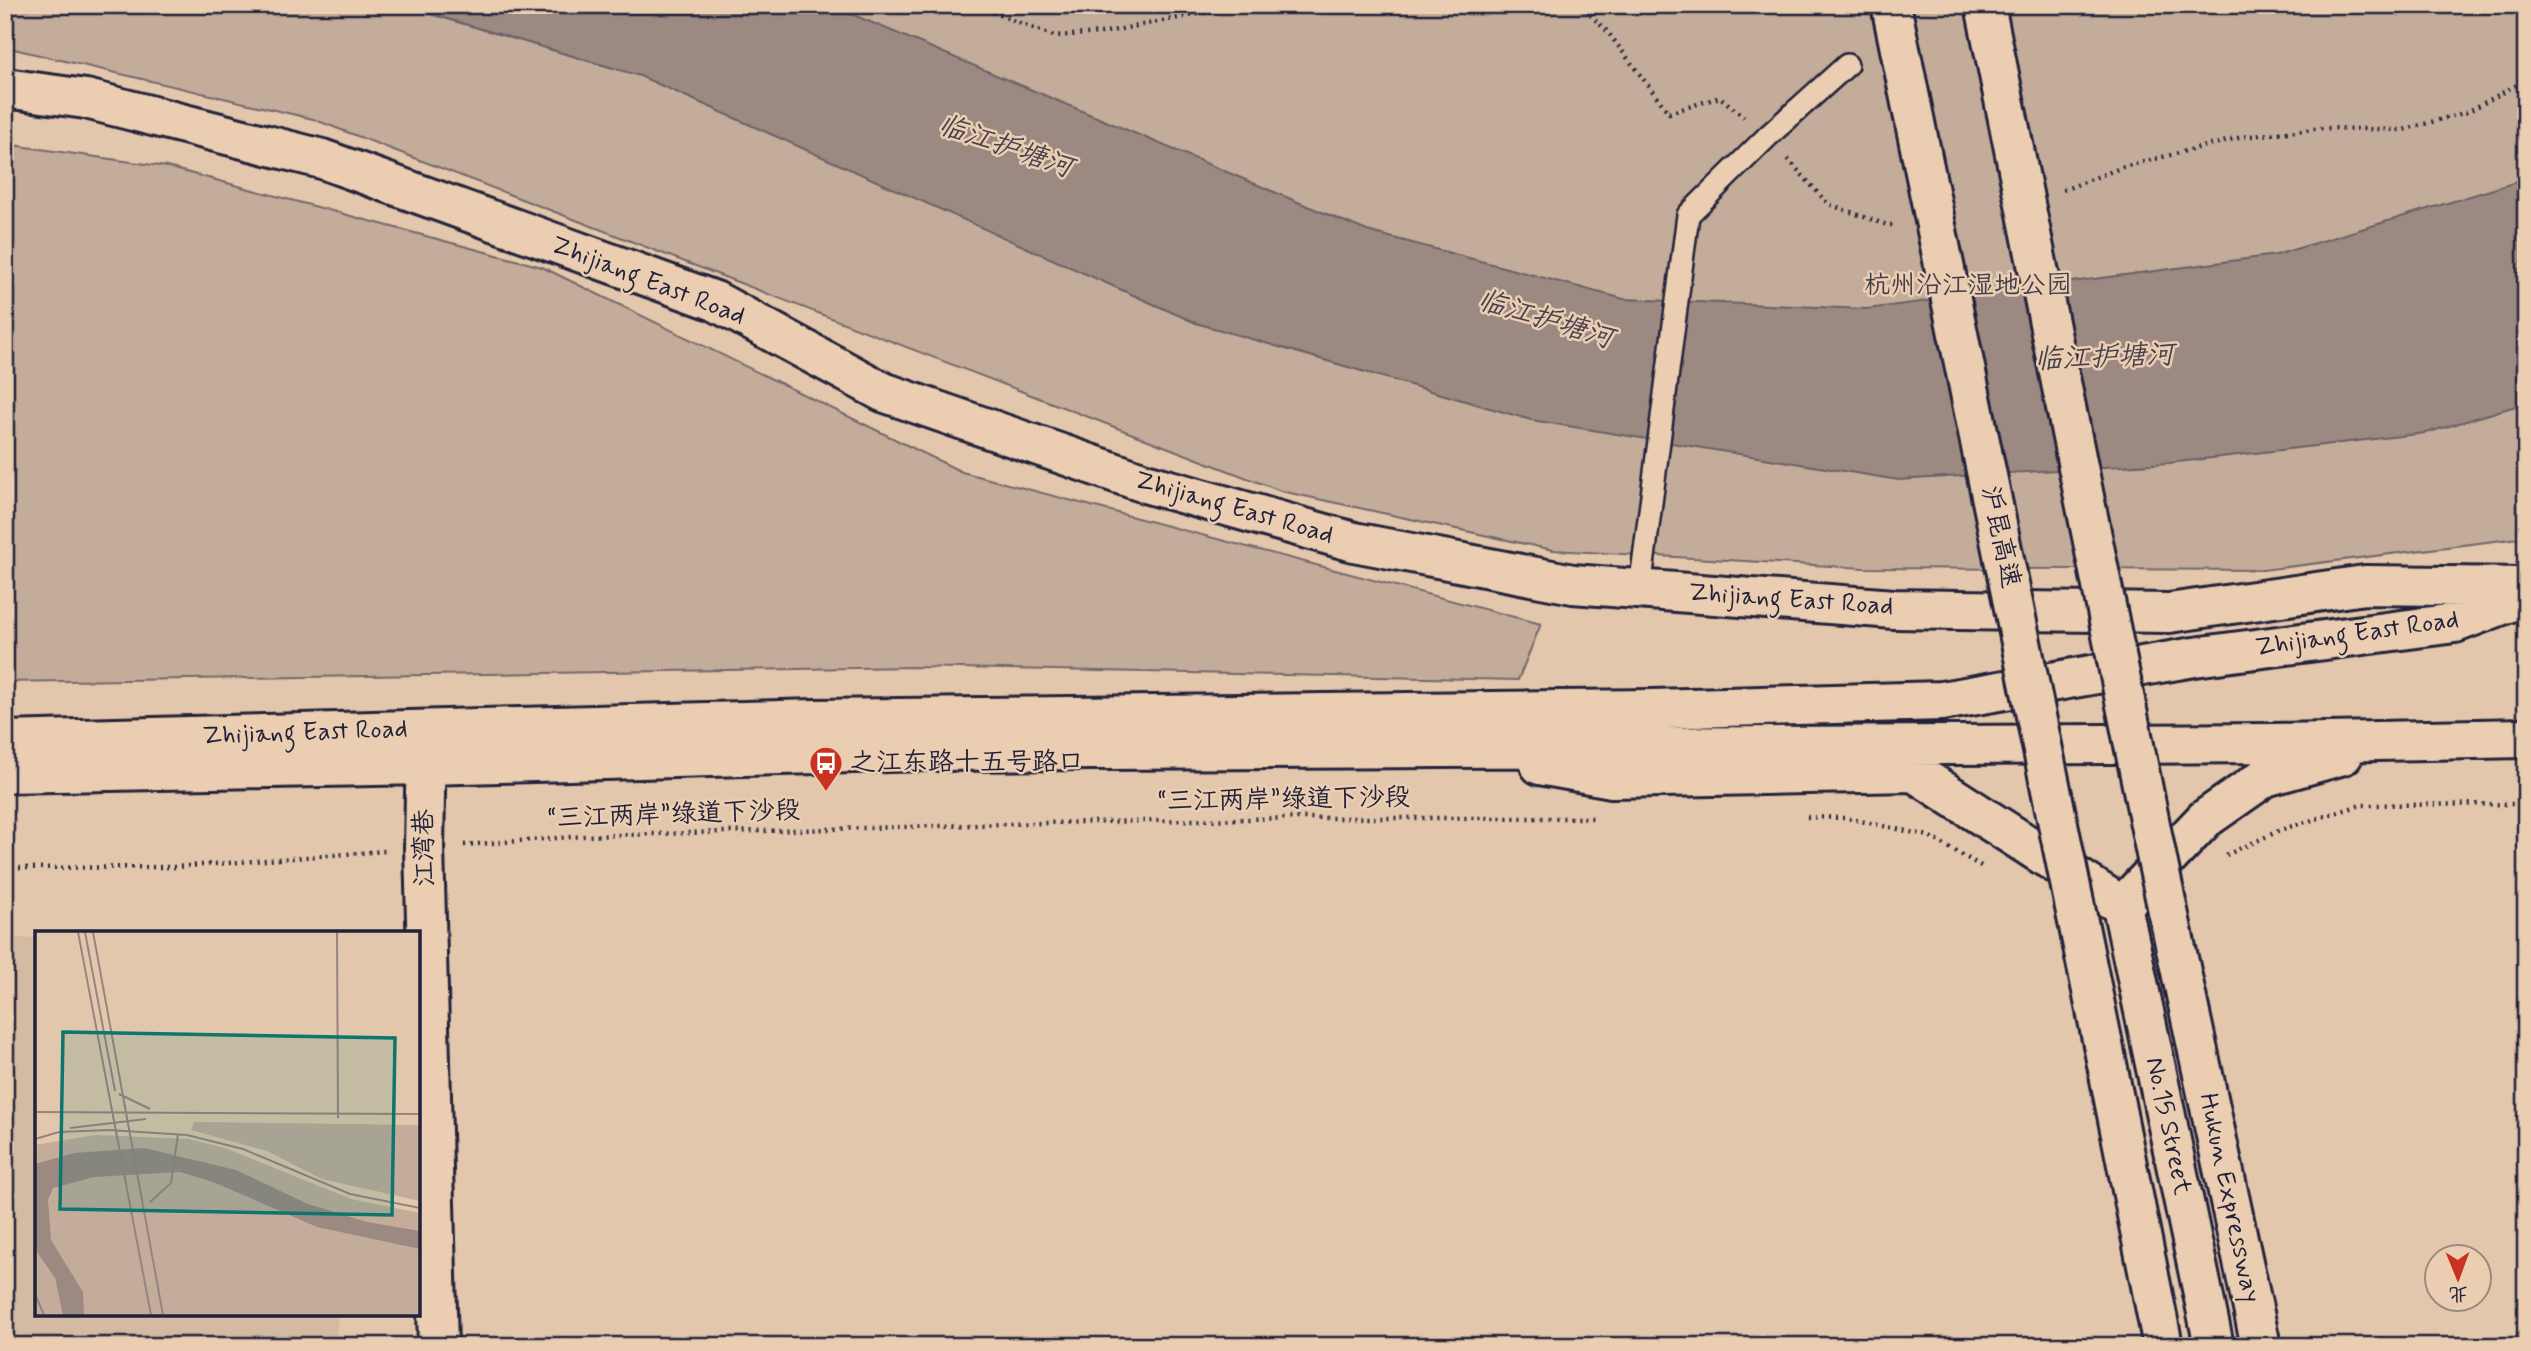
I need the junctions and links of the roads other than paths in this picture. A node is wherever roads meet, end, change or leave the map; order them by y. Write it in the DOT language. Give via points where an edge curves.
graph roads {
  1 [pos="1891,5"];
  2 [pos="1985,5"];
  3 [pos="1847,65"];
  4 [pos="5,88"];
  5 [pos="2526,587"];
  6 [pos="1640,589"];
  7 [pos="2526,596"];
  8 [pos="2526,738"];
  9 [pos="5,741"];
  10 [pos="2395,741"];
  11 [pos="426,747"];
  12 [pos="1449,748"];
  13 [pos="5,773"];
  14 [pos="2122,906"];
  15 [pos="438,1346"];
  16 [pos="2162,1346"];
  17 [pos="2214,1346"];
  18 [pos="2261,1346"];
  1 -- 16 [label="main road, 沪昆高速, bridge"];
  2 -- 18 [label="main road, bridge" via="2159,869"];
  3 -- 6 [label="lane" via="1688,215"];
  4 -- 6 [label="main road, Zhijiang East Road" via="86,99 322,159 715,301 883,392 1145,483 1354,542 1573,584"];
  5 -- 6 [label="main road, Zhijiang East Road" via="2365,585 2169,613 1894,608"];
  7 -- 11 [label="main road, Zhijiang East Road" via="2455,623 2194,657 1942,701 815,719"];
  8 -- 10 [label="main road, Zhijiang East Road"];
  9 -- 11 [label="main road, Zhijiang East Road"];
  10 -- 12 [label="main road, Zhijiang East Road"];
  10 -- 14 [label="main road" via="2265,777 2205,819"];
  11 -- 12 [label="main road, Zhijiang East Road" via="926,751"];
  11 -- 13 [label="main road, Zhijiang East Road"];
  11 -- 15 [label="main road, 江湾巷" via="424,848"];
  12 -- 14 [label="main road" via="1612,778 1914,772"];
  14 -- 17 [label="main road, No.15 Street"];
}
